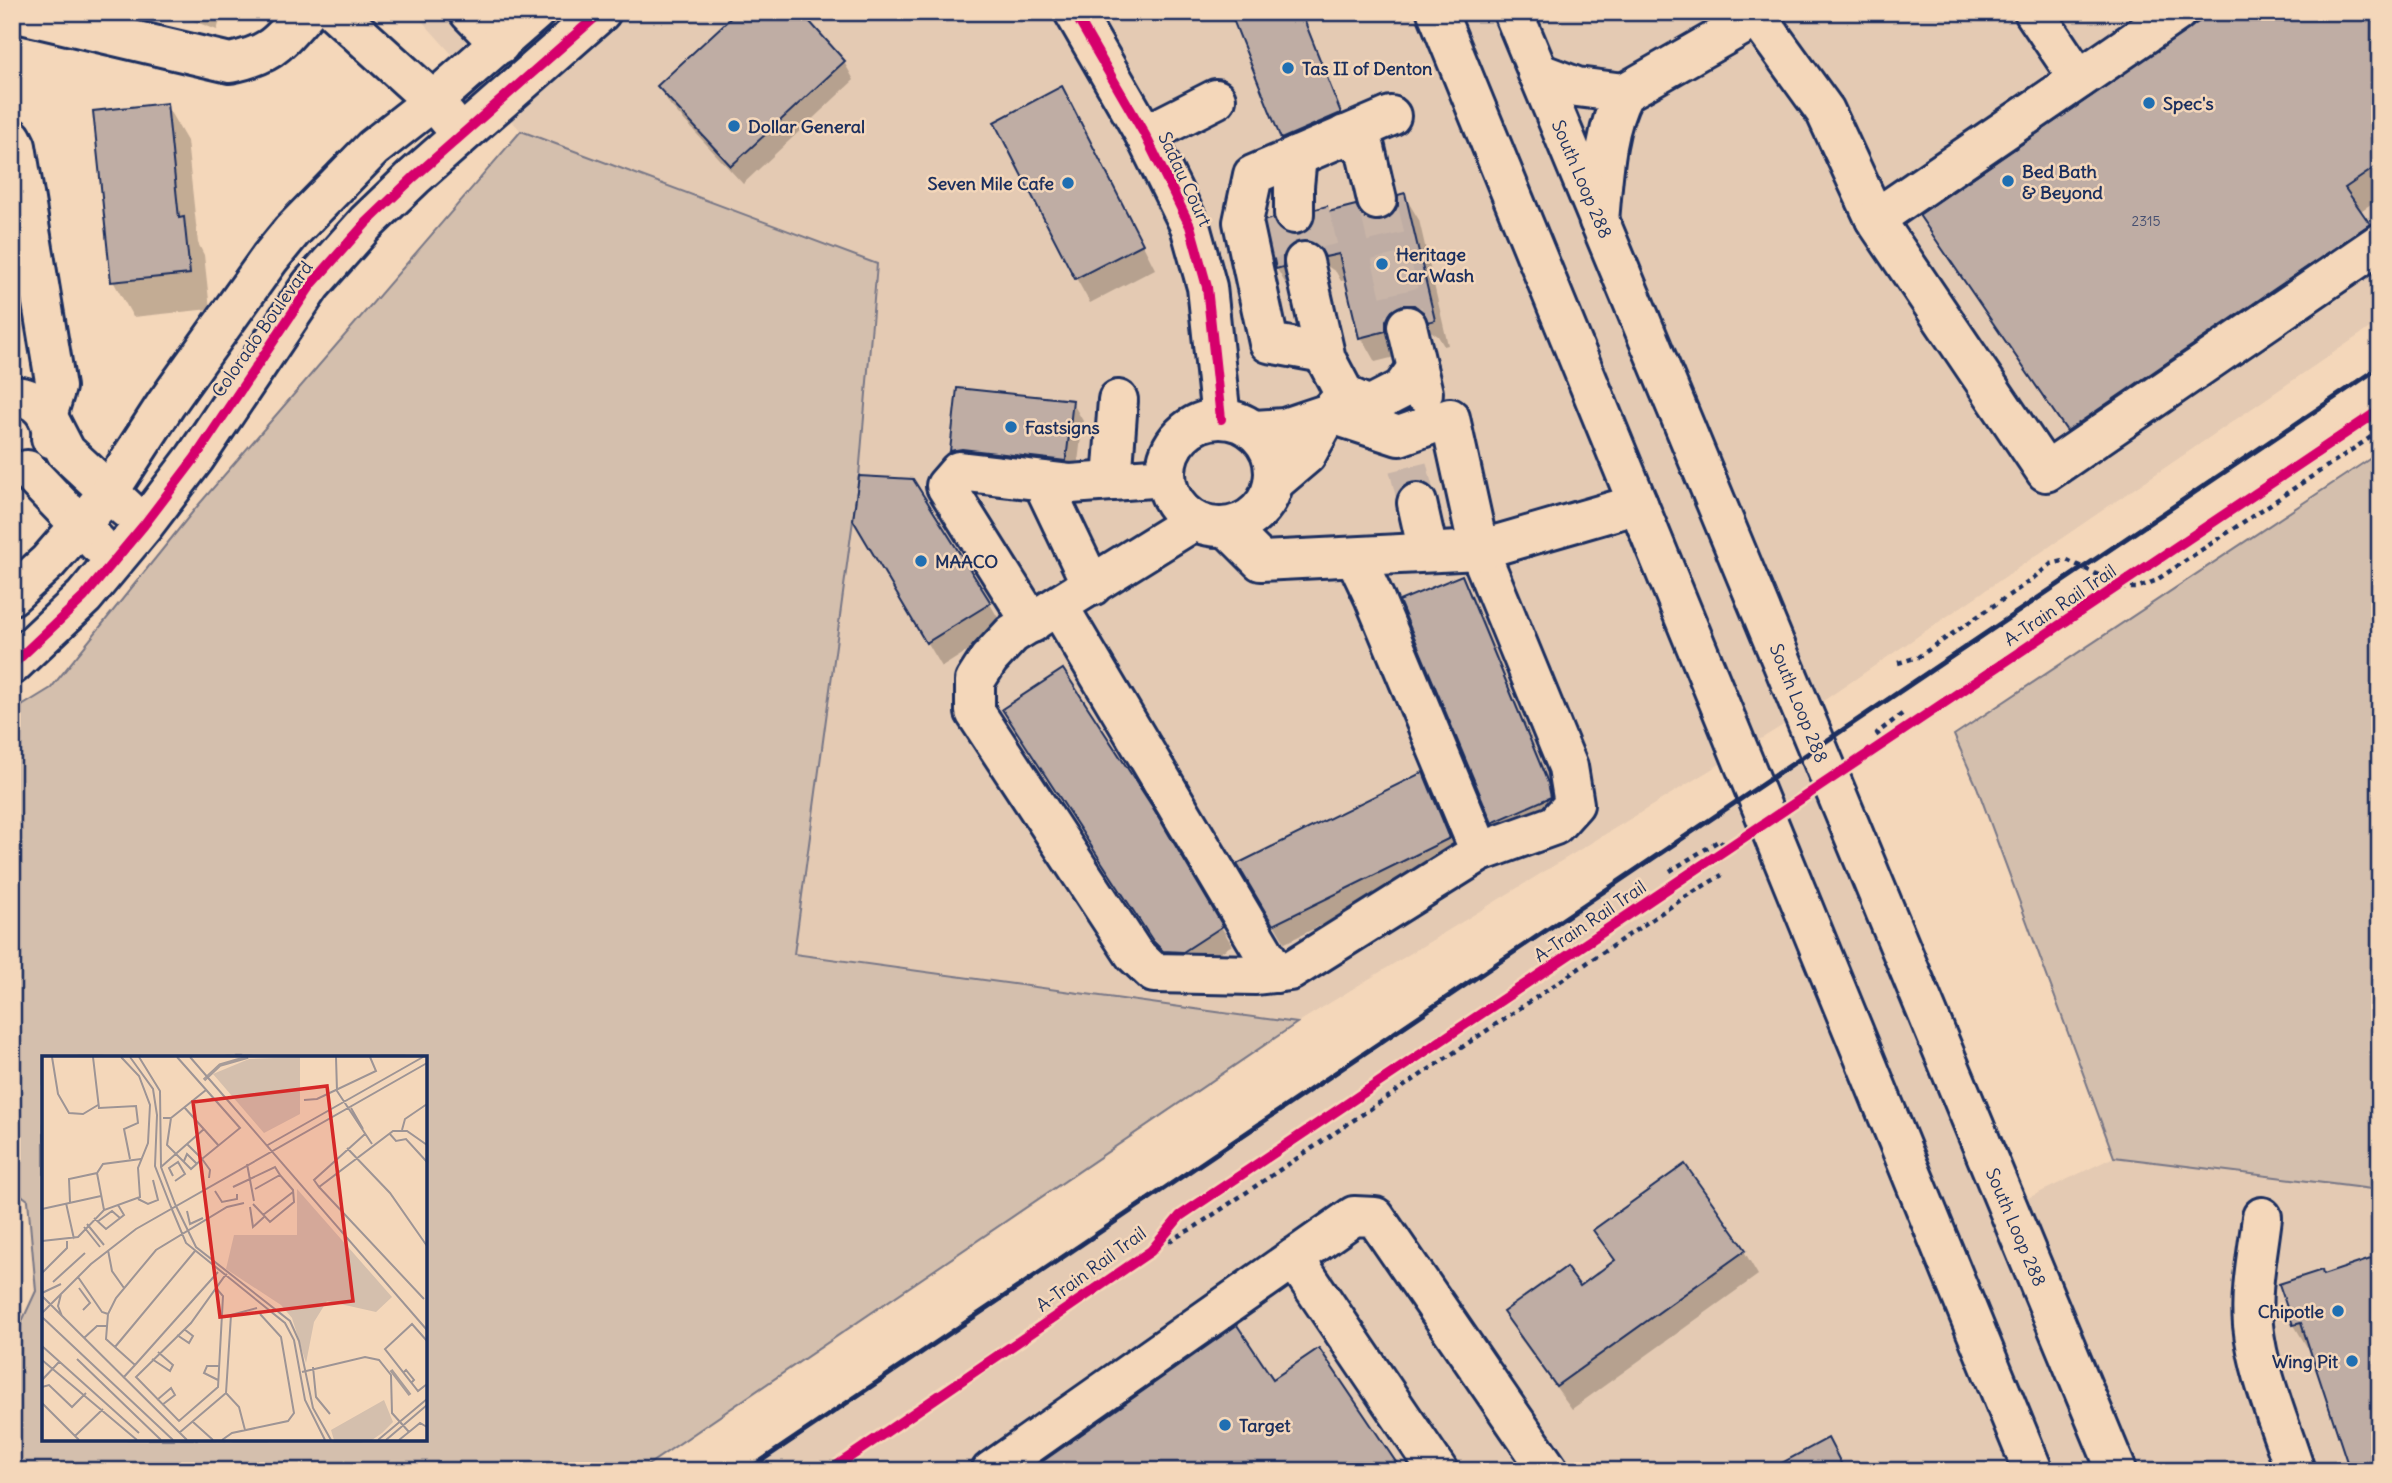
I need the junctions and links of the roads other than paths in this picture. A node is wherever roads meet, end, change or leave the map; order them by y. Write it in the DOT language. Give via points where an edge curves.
graph roads {
  1 [pos="13,12"];
  2 [pos="306,12"];
  3 [pos="335,12"];
  4 [pos="469,12"];
  5 [pos="535,12"];
  6 [pos="601,12"];
  7 [pos="1074,12"];
  8 [pos="1437,12"];
  9 [pos="1513,12"];
  10 [pos="2034,12"];
  11 [pos="2177,12"];
  12 [pos="1758,14"];
  13 [pos="499,44"];
  14 [pos="1537,72"];
  15 [pos="2079,79"];
  16 [pos="1624,93"];
  17 [pos="1216,99"];
  18 [pos="433,101"];
  19 [pos="1391,116"];
  20 [pos="1146,135"];
  21 [pos="1345,135"];
  22 [pos="463,136"];
  23 [pos="12,138"];
  24 [pos="1377,200"];
  25 [pos="1875,219"];
  26 [pos="1599,221"];
  27 [pos="2380,243"];
  28 [pos="1296,264"];
  29 [pos="1407,326"];
  30 [pos="1324,353"];
  31 [pos="1418,368"];
  32 [pos="12,396"];
  33 [pos="1118,400"];
  34 [pos="1337,404"];
  35 [pos="49,419"];
  36 [pos="1238,424"];
  37 [pos="1413,458"];
  38 [pos="20,472"];
  39 [pos="1166,477"];
  40 [pos="1042,481"];
  41 [pos="1112,481"];
  42 [pos="1273,483"];
  43 [pos="109,492"];
  44 [pos="1638,504"];
  45 [pos="1211,524"];
  46 [pos="144,525"];
  47 [pos="81,527"];
  48 [pos="1479,550"];
  49 [pos="1428,552"];
  50 [pos="1355,557"];
  51 [pos="114,561"];
  52 [pos="1092,586"];
  53 [pos="12,595"];
  54 [pos="1045,615"];
  55 [pos="12,664"];
  56 [pos="1480,852"];
  57 [pos="1276,973"];
  58 [pos="2262,1217"];
  59 [pos="1294,1258"];
  60 [pos="990,1471"];
  61 [pos="1438,1471"];
  62 [pos="1549,1471"];
  63 [pos="2033,1471"];
  64 [pos="2117,1471"];
  65 [pos="2295,1471"];
  1 -- 2 [label="main road" via="230,62 254,58 273,48"];
  3 -- 18 [label="main road"];
  4 -- 13 [label="main road"];
  5 -- 13 [label="main road, Colorado Boulevard"];
  6 -- 22 [label="main road, Colorado Boulevard"];
  7 -- 20 [label="main road, Sadau Court"];
  8 -- 44 [label="main road"];
  9 -- 14 [label="main road, South Loop 288"];
  10 -- 15 [label="main road"];
  11 -- 15 [label="main road"];
  12 -- 16 [label="main road"];
  12 -- 25 [label="main road" via="1825,111"];
  13 -- 18 [label="main road, Colorado Boulevard"];
  14 -- 16 [label="main road" via="1577,87"];
  14 -- 26 [label="main road, South Loop 288"];
  15 -- 25 [label="main road"];
  16 -- 26 [label="main road" via="1614,111"];
  17 -- 20 [label="main road"];
  18 -- 22 [label="main road"];
  18 -- 43 [label="main road, Colorado Boulevard" via="373,148 292,231 166,404"];
  19 -- 21 [label="main road"];
  20 -- 36 [label="main road, Sadau Court" via="1190,226"];
  21 -- 24 [label="main road" via="1365,148"];
  21 -- 30 [label="main road" via="1289,201 1253,175 1242,222 1269,344"];
  22 -- 46 [label="main road, Colorado Boulevard" via="366,223 311,285 195,458"];
  23 -- 35 [label="main road" via="56,387"];
  25 -- 27 [label="main road" via="2046,472"];
  26 -- 64 [label="main road, South Loop 288"];
  28 -- 30 [label="main road"];
  29 -- 31 [label="main road"];
  30 -- 34 [label="main road"];
  31 -- 34 [label="main road" via="1402,389 1369,406"];
  31 -- 37 [label="main road"];
  32 -- 35 [label="main road" via="29,399"];
  33 -- 41 [label="main road"];
  34 -- 36 [label="main road" via="1284,428"];
  34 -- 37 [label="main road"];
  34 -- 42 [label="main road" via="1306,455"];
  35 -- 38 [label="main road" via="51,445 46,456"];
  35 -- 43 [label="main road" via="66,452"];
  36 -- 39 [label="main road" via="1203,421 1188,430 1168,459"];
  36 -- 42 [label="main road" via="1267,444 1274,461"];
  37 -- 48 [label="main road" via="1450,418"];
  37 -- 49 [label="main road"];
  38 -- 47 [label="main road"];
  39 -- 41 [label="main road"];
  39 -- 45 [label="main road" via="1180,510"];
  40 -- 41 [label="main road"];
  40 -- 52 [label="main road"];
  40 -- 54 [label="main road" via="959,471 946,486"];
  42 -- 45 [label="main road" via="1260,511 1246,522"];
  43 -- 46 [label="main road"];
  43 -- 47 [label="main road, Colorado Boulevard"];
  44 -- 48 [label="main road"];
  44 -- 63 [label="main road"];
  45 -- 50 [label="main road" via="1261,561"];
  45 -- 52 [label="main road"];
  46 -- 51 [label="main road, Colorado Boulevard"];
  47 -- 51 [label="main road"];
  47 -- 53 [label="main road, Colorado Boulevard"];
  48 -- 49 [label="main road"];
  48 -- 56 [label="main road" via="1568,767 1574,804 1555,825"];
  49 -- 50 [label="main road"];
  50 -- 56 [label="main road"];
  51 -- 55 [label="main road, Colorado Boulevard" via="84,597"];
  52 -- 54 [label="main road"];
  54 -- 57 [label="main road"];
  54 -- 57 [label="main road" via="1013,635 989,659 975,681 975,712 1134,954 1154,973"];
  56 -- 57 [label="main road" via="1290,971"];
  58 -- 65 [label="main road" via="2253,1324 2259,1359"];
  59 -- 60 [label="main road"];
  59 -- 61 [label="main road"];
  59 -- 62 [label="main road" via="1354,1216 1376,1217"];
}
